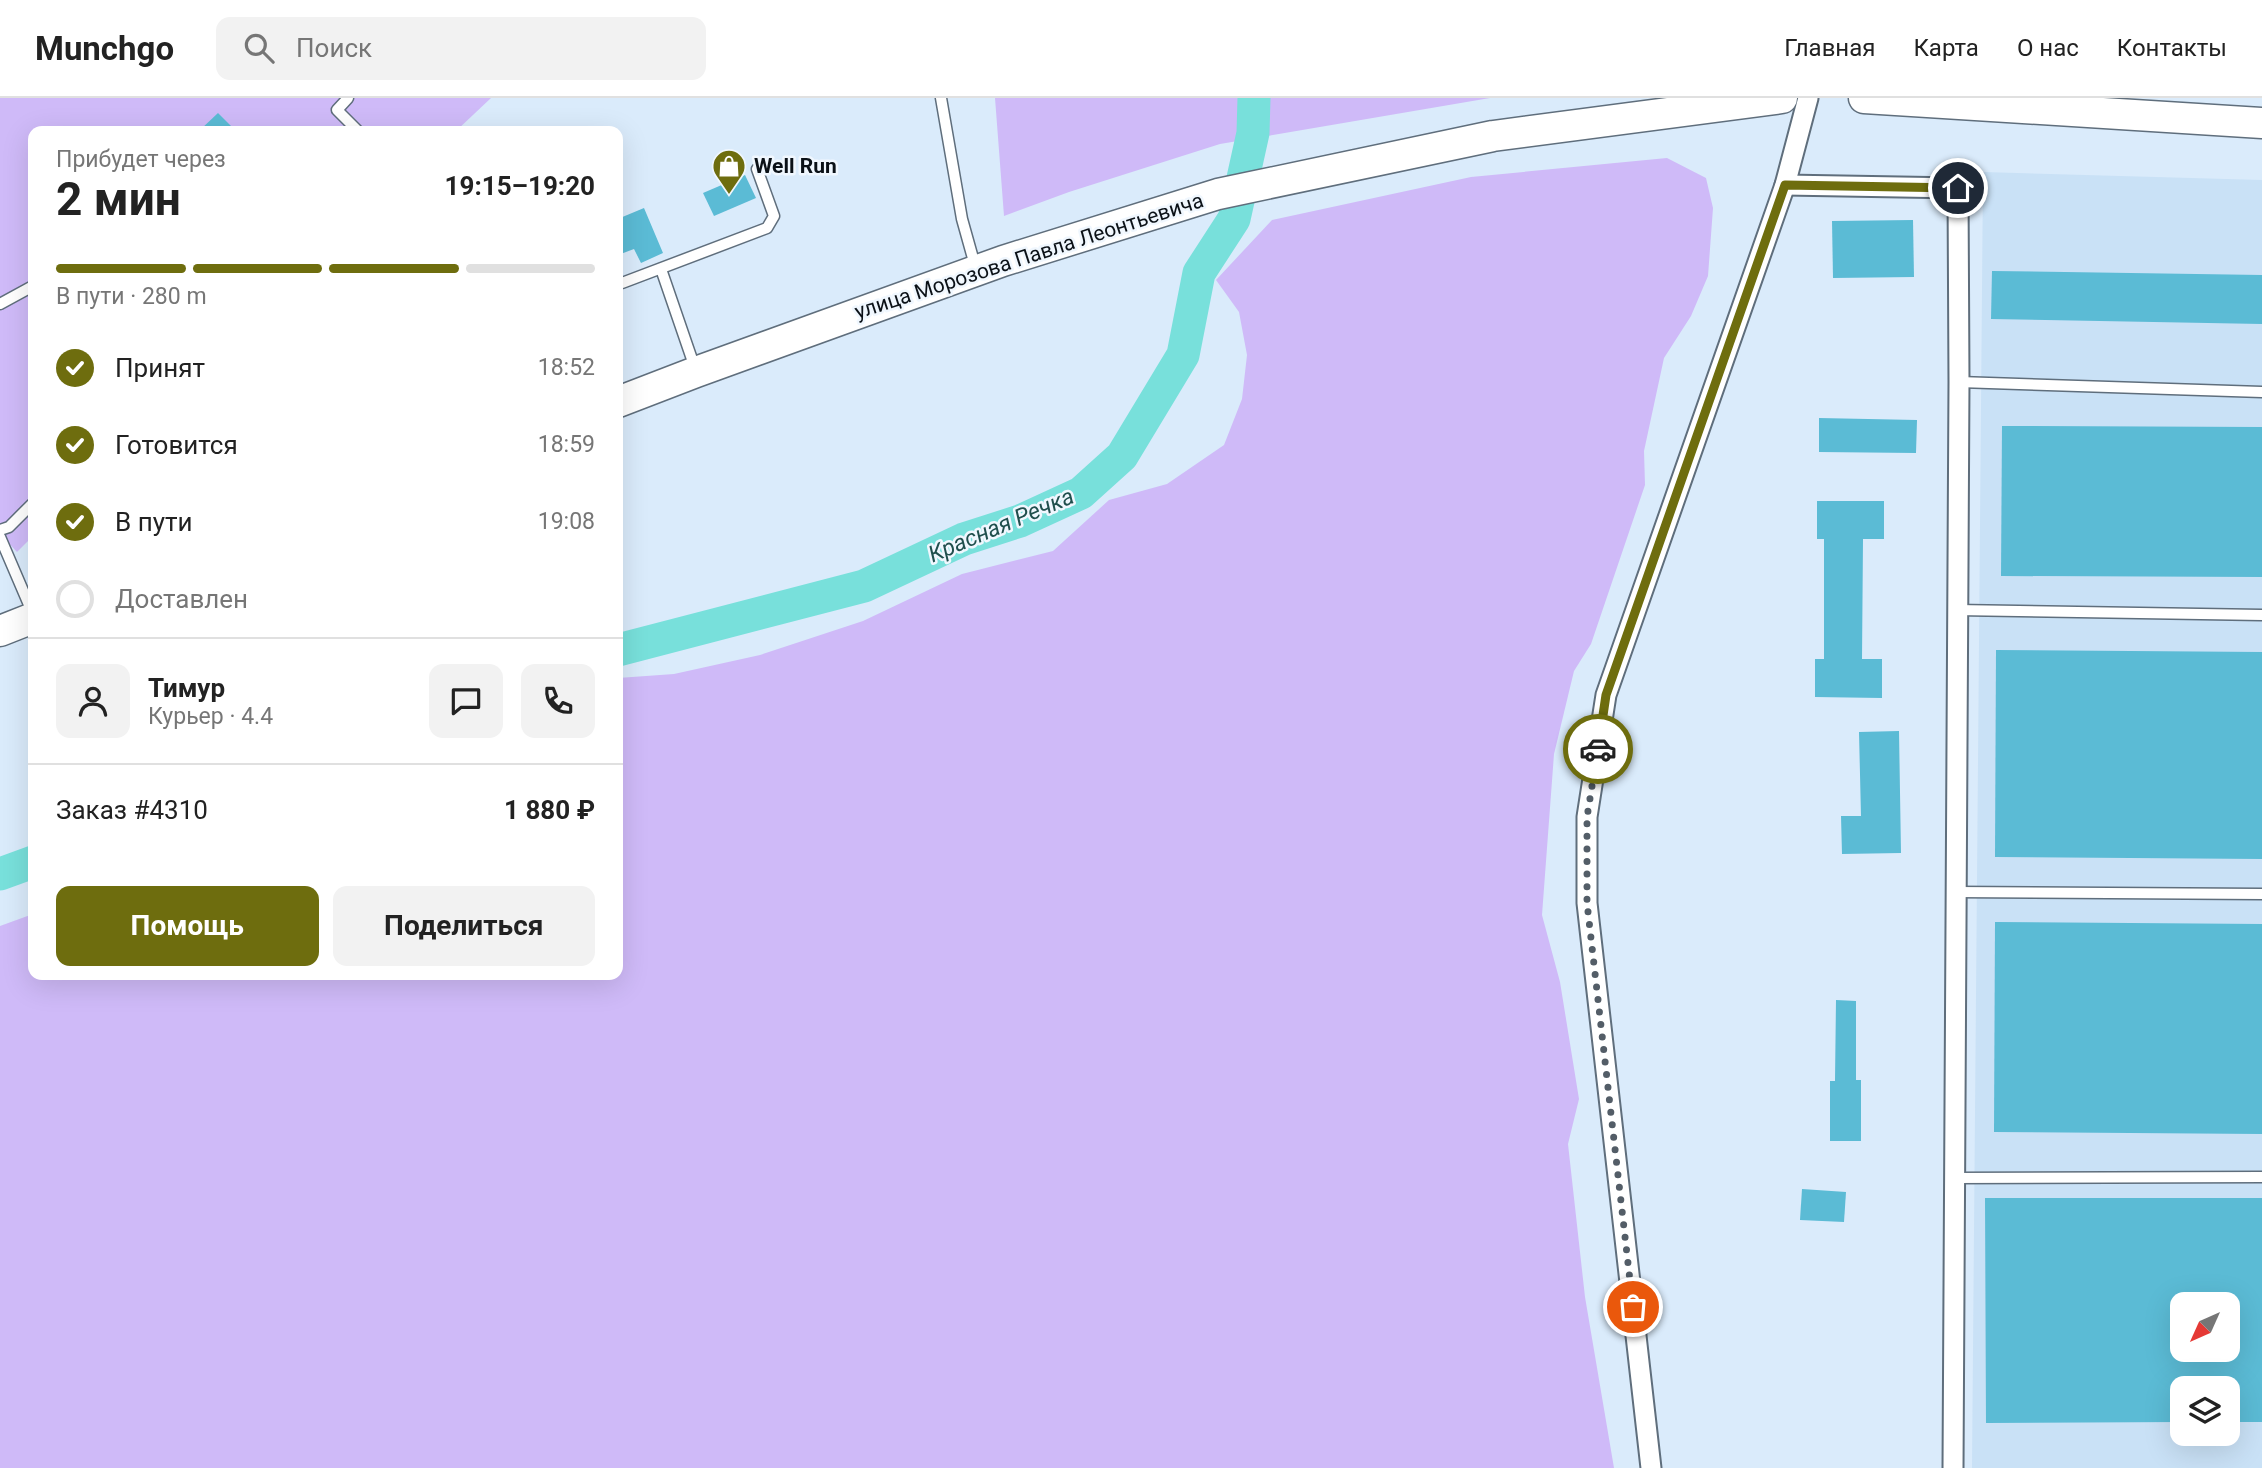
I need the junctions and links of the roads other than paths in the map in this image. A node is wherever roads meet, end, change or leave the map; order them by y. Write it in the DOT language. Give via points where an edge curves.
graph roads {
  1 [pos="348,98"];
  2 [pos="941,98"];
  3 [pos="1783,98"];
  4 [pos="1808,98"];
  5 [pos="1864,98"];
  6 [pos="2262,123"];
  7 [pos="353,126"];
  8 [pos="757,169"];
  9 [pos="1785,185"];
  10 [pos="661,269"];
  11 [pos="976,271"];
  12 [pos="623,283"];
  13 [pos="28,288"];
  14 [pos="0,304"];
  15 [pos="696,372"];
  16 [pos="1959,382"];
  17 [pos="2262,392"];
  18 [pos="623,400"];
  19 [pos="28,508"];
  20 [pos="0,530"];
  21 [pos="0,537"];
  22 [pos="28,604"];
  23 [pos="1956,611"];
  24 [pos="2262,615"];
  25 [pos="28,618"];
  26 [pos="0,631"];
  27 [pos="1955,892"];
  28 [pos="2262,894"];
  29 [pos="2262,1177"];
  30 [pos="1954,1178"];
  31 [pos="1651,1468"];
  32 [pos="1953,1468"];
  1 -- 7 [label="lane" via="337,110"];
  2 -- 11 [label="lane"];
  3 -- 11 [label="main road, улица Морозова Павла Леонтьевича" via="1493,135 1348,165 1219,194"];
  4 -- 9 [label="street"];
  5 -- 6 [label="main road"];
  8 -- 10 [label="lane" via="775,215 767,228"];
  9 -- 16 [label="street" via="1958,188"];
  9 -- 31 [label="street" via="1606,695 1587,817 1587,903"];
  10 -- 12 [label="lane"];
  10 -- 15 [label="lane"];
  11 -- 15 [label="main road, улица Морозова Павла Леонтьевича"];
  13 -- 14 [label="lane"];
  15 -- 18 [label="main road, улица Морозова Павла Леонтьевича"];
  16 -- 17 [label="lane"];
  16 -- 23 [label="street"];
  19 -- 20 [label="lane"];
  21 -- 22 [label="lane"];
  23 -- 24 [label="lane"];
  23 -- 27 [label="street"];
  25 -- 26 [label="main road"];
  27 -- 28 [label="lane"];
  27 -- 30 [label="street"];
  29 -- 30 [label="lane"];
  30 -- 32 [label="street"];
}
